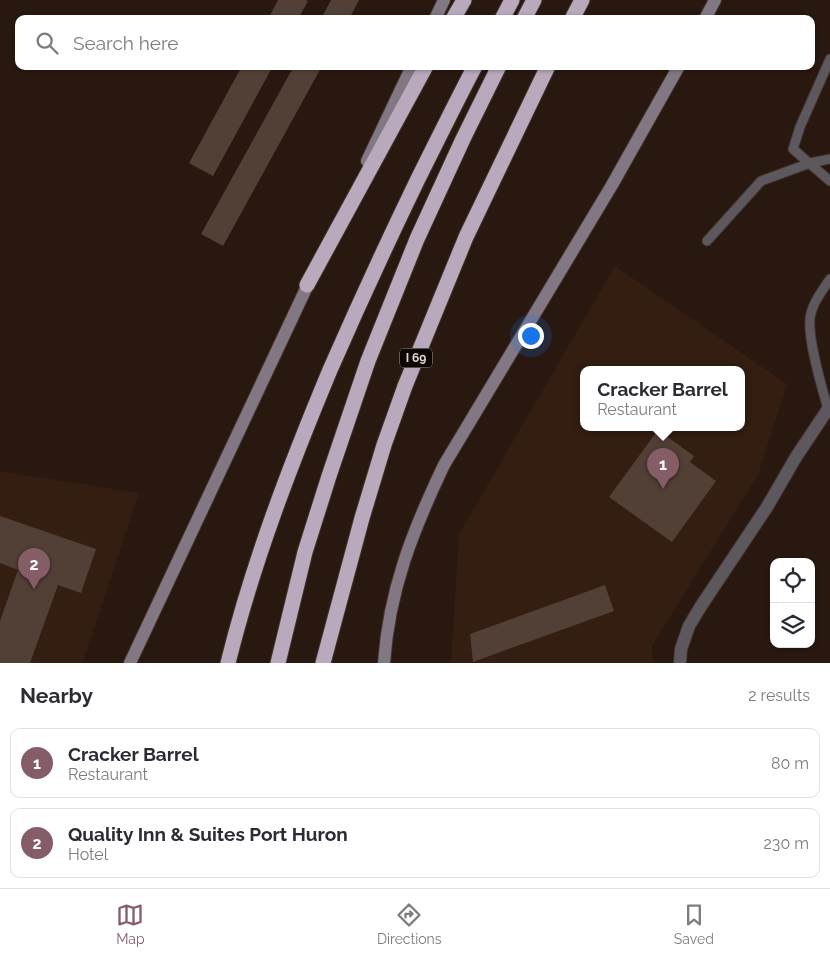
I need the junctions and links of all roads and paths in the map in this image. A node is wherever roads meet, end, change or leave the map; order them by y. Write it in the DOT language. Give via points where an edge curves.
graph roads {
  1 [pos="444,0"];
  2 [pos="464,0"];
  3 [pos="512,0"];
  4 [pos="534,0"];
  5 [pos="582,0"];
  6 [pos="715,0"];
  7 [pos="437,15"];
  8 [pos="455,15"];
  9 [pos="504,15"];
  10 [pos="526,15"];
  11 [pos="574,15"];
  12 [pos="707,15"];
  13 [pos="830,59"];
  14 [pos="410,70"];
  15 [pos="424,70"];
  16 [pos="473,70"];
  17 [pos="497,70"];
  18 [pos="546,70"];
  19 [pos="677,70"];
  20 [pos="830,159"];
  21 [pos="810,163"];
  22 [pos="830,181"];
  23 [pos="707,241"];
  24 [pos="830,279"];
  25 [pos="308,285"];
  26 [pos="828,409"];
  27 [pos="130,663"];
  28 [pos="228,663"];
  29 [pos="278,663"];
  30 [pos="323,663"];
  31 [pos="384,663"];
  32 [pos="680,663"];
  1 -- 7 [label="street"];
  2 -- 8 [label="highway"];
  3 -- 9 [label="highway"];
  4 -- 10 [label="highway"];
  5 -- 11 [label="highway"];
  6 -- 12 [label="street"];
  13 -- 21 [label="lane" via="793,149"];
  14 -- 25 [label="street"];
  15 -- 25 [label="highway"];
  16 -- 28 [label="highway" via="385,246 322,389 272,517"];
  17 -- 29 [label="highway" via="417,239 368,361 306,552"];
  18 -- 30 [label="highway, I 69" via="466,237 405,386 362,518"];
  19 -- 31 [label="street" via="444,465 406,555 392,604"];
  20 -- 21 [label="lane"];
  21 -- 22 [label="lane"];
  21 -- 23 [label="lane" via="761,181"];
  24 -- 26 [label="lane" via="810,315 810,335"];
  25 -- 27 [label="street"];
  26 -- 32 [label="street" via="696,612 688,626"];
}
